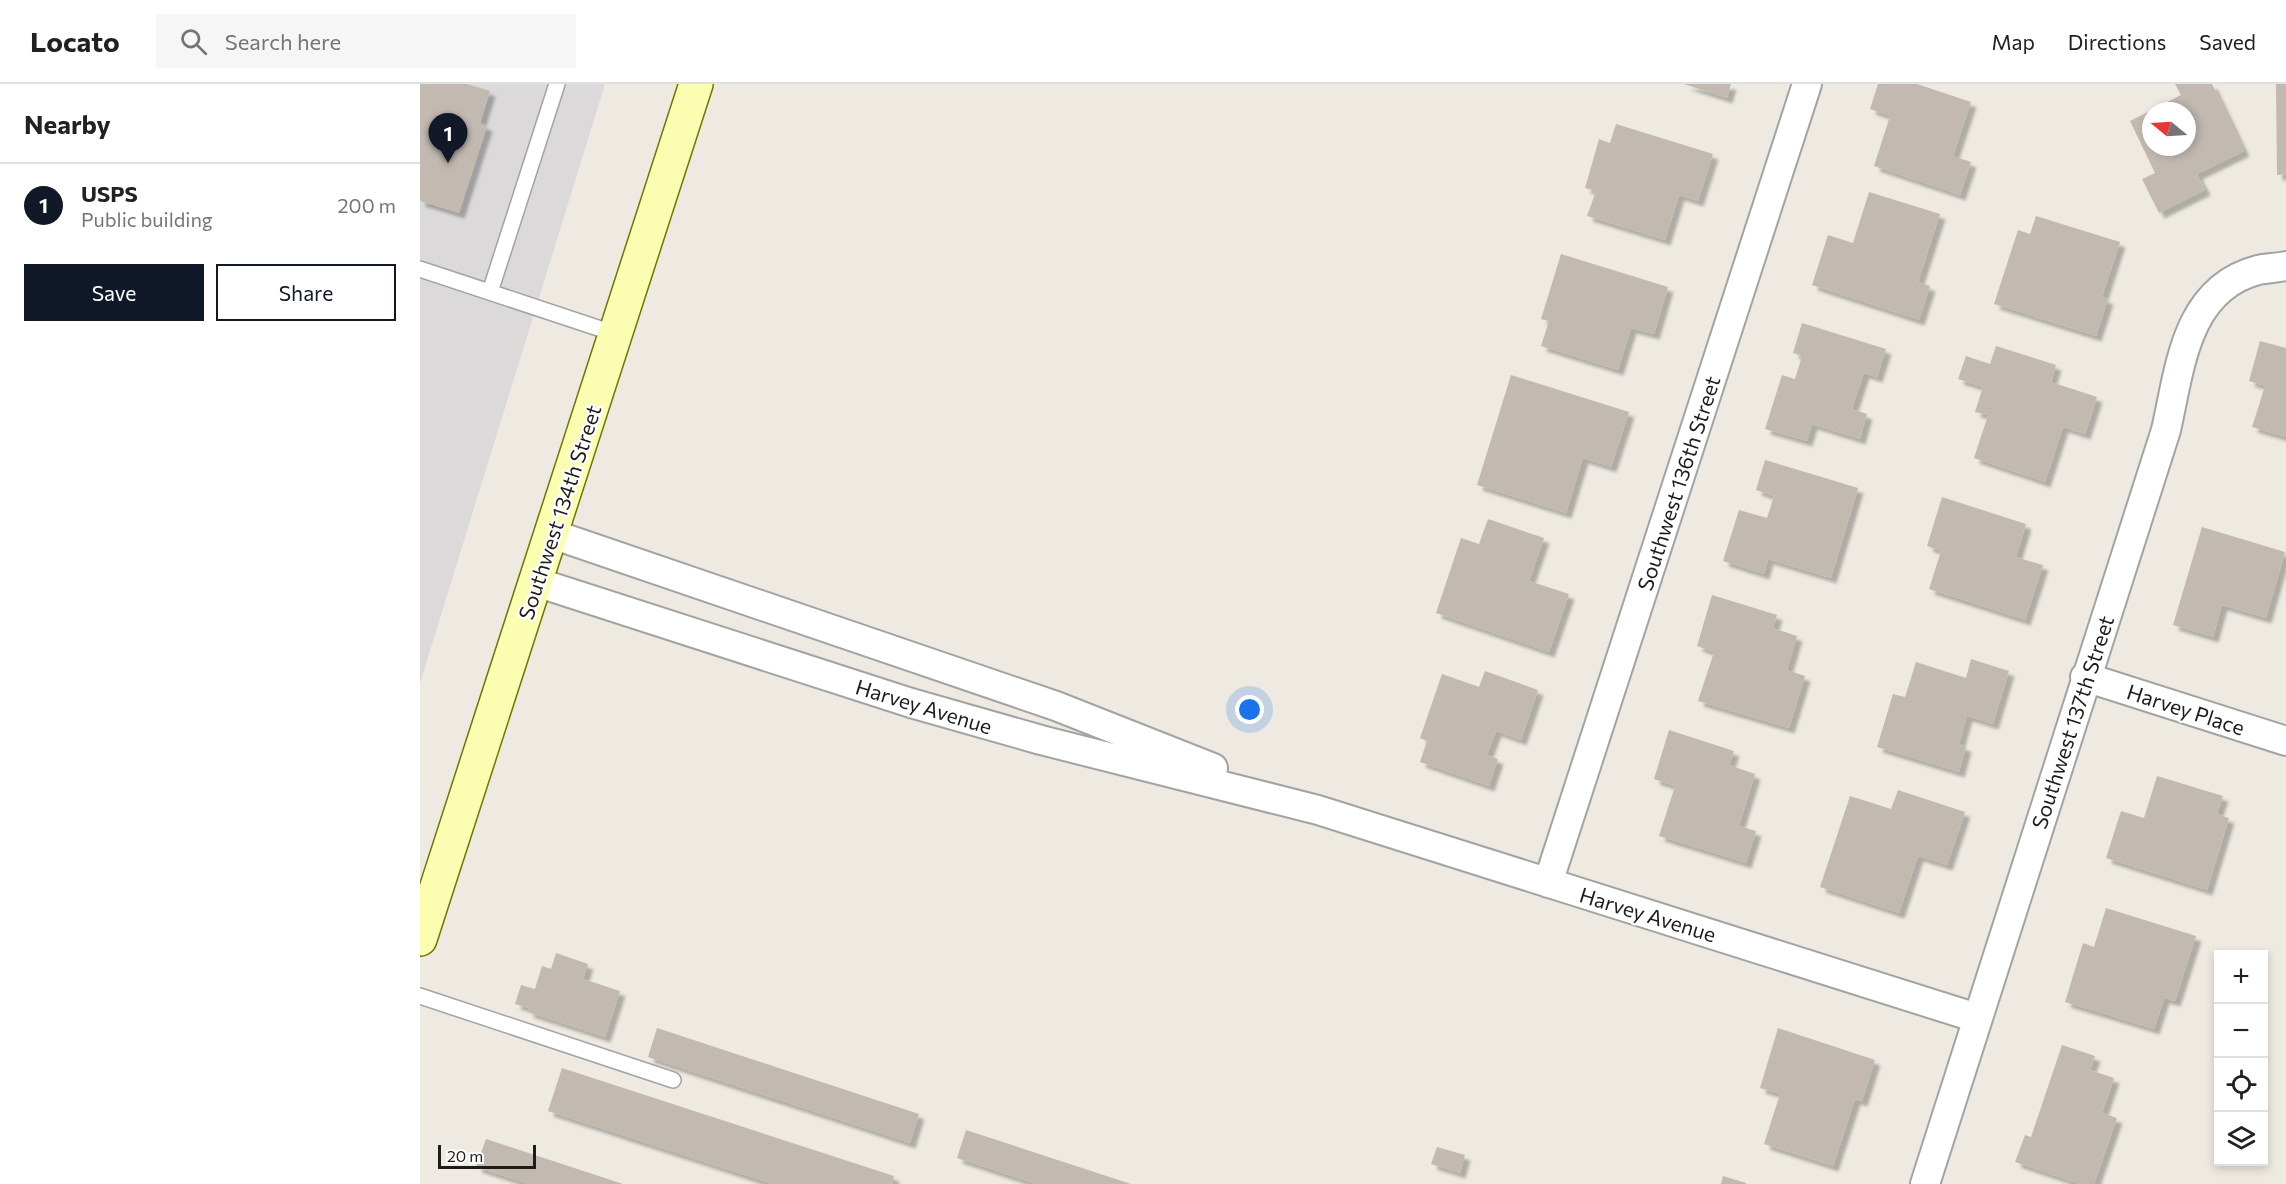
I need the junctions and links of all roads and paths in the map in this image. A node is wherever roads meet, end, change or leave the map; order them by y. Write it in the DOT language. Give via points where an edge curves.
graph roads {
  1 [pos="557,84"];
  2 [pos="1807,84"];
  3 [pos="690,86"];
  4 [pos="2286,266"];
  5 [pos="420,269"];
  6 [pos="490,292"];
  7 [pos="616,334"];
  8 [pos="552,534"];
  9 [pos="536,582"];
  10 [pos="2085,677"];
  11 [pos="2286,741"];
  12 [pos="1318,810"];
  13 [pos="1548,883"];
  14 [pos="420,939"];
  15 [pos="420,996"];
  16 [pos="1977,1018"];
  17 [pos="673,1080"];
  18 [pos="1925,1184"];
  1 -- 6 [label="lane"];
  2 -- 13 [label="street, Southwest 136th Street"];
  3 -- 7 [label="main road, Southwest 134th Street"];
  4 -- 10 [label="street, Southwest 137th Street" via="2241,277 2202,307 2186,340 2166,430"];
  5 -- 6 [label="lane"];
  6 -- 7 [label="lane"];
  7 -- 8 [label="main road, Southwest 134th Street"];
  8 -- 9 [label="main road, Southwest 134th Street"];
  8 -- 12 [label="street, Harvey Avenue" via="1046,702"];
  9 -- 12 [label="street, Harvey Avenue" via="1041,741"];
  9 -- 14 [label="main road, Southwest 134th Street"];
  10 -- 11 [label="street, Harvey Place"];
  10 -- 16 [label="street, Southwest 137th Street"];
  12 -- 13 [label="street, Harvey Avenue"];
  13 -- 16 [label="street, Harvey Avenue"];
  15 -- 17 [label="lane"];
  16 -- 18 [label="street, Southwest 137th Street"];
}
